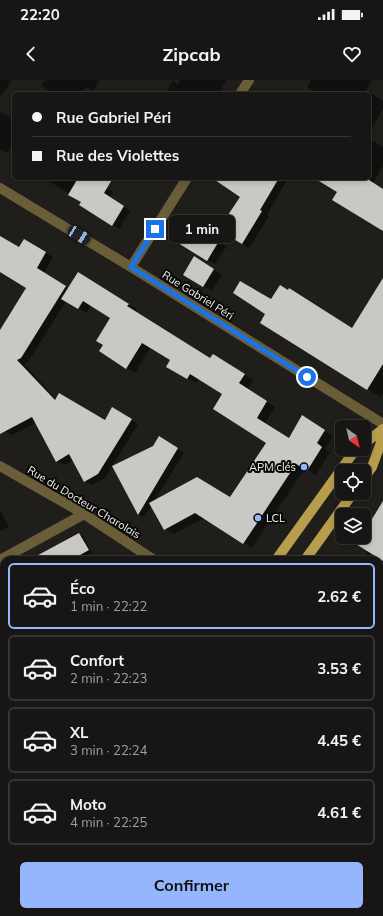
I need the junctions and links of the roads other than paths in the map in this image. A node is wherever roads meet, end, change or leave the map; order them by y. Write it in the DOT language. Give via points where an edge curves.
graph roads {
  1 [pos="249,80"];
  2 [pos="241,92"];
  3 [pos="186,180"];
  4 [pos="0,188"];
  5 [pos="131,267"];
  6 [pos="383,424"];
  7 [pos="383,429"];
  8 [pos="383,437"];
  9 [pos="371,438"];
  10 [pos="350,456"];
  11 [pos="0,466"];
  12 [pos="371,468"];
  13 [pos="348,500"];
  14 [pos="84,514"];
  15 [pos="7,556"];
  16 [pos="148,556"];
  17 [pos="279,556"];
  18 [pos="308,556"];
  1 -- 2 [label="street"];
  3 -- 5 [label="street"];
  4 -- 5 [label="street, Rue Gabriel Péri"];
  5 -- 6 [label="street, Rue Gabriel Péri"];
  7 -- 9 [label="main road"];
  8 -- 12 [label="main road"];
  10 -- 17 [label="main road"];
  11 -- 14 [label="street, Rue du Docteur Charolais"];
  13 -- 18 [label="main road"];
  14 -- 15 [label="street"];
  14 -- 16 [label="street, Rue du Docteur Charolais"];
}
